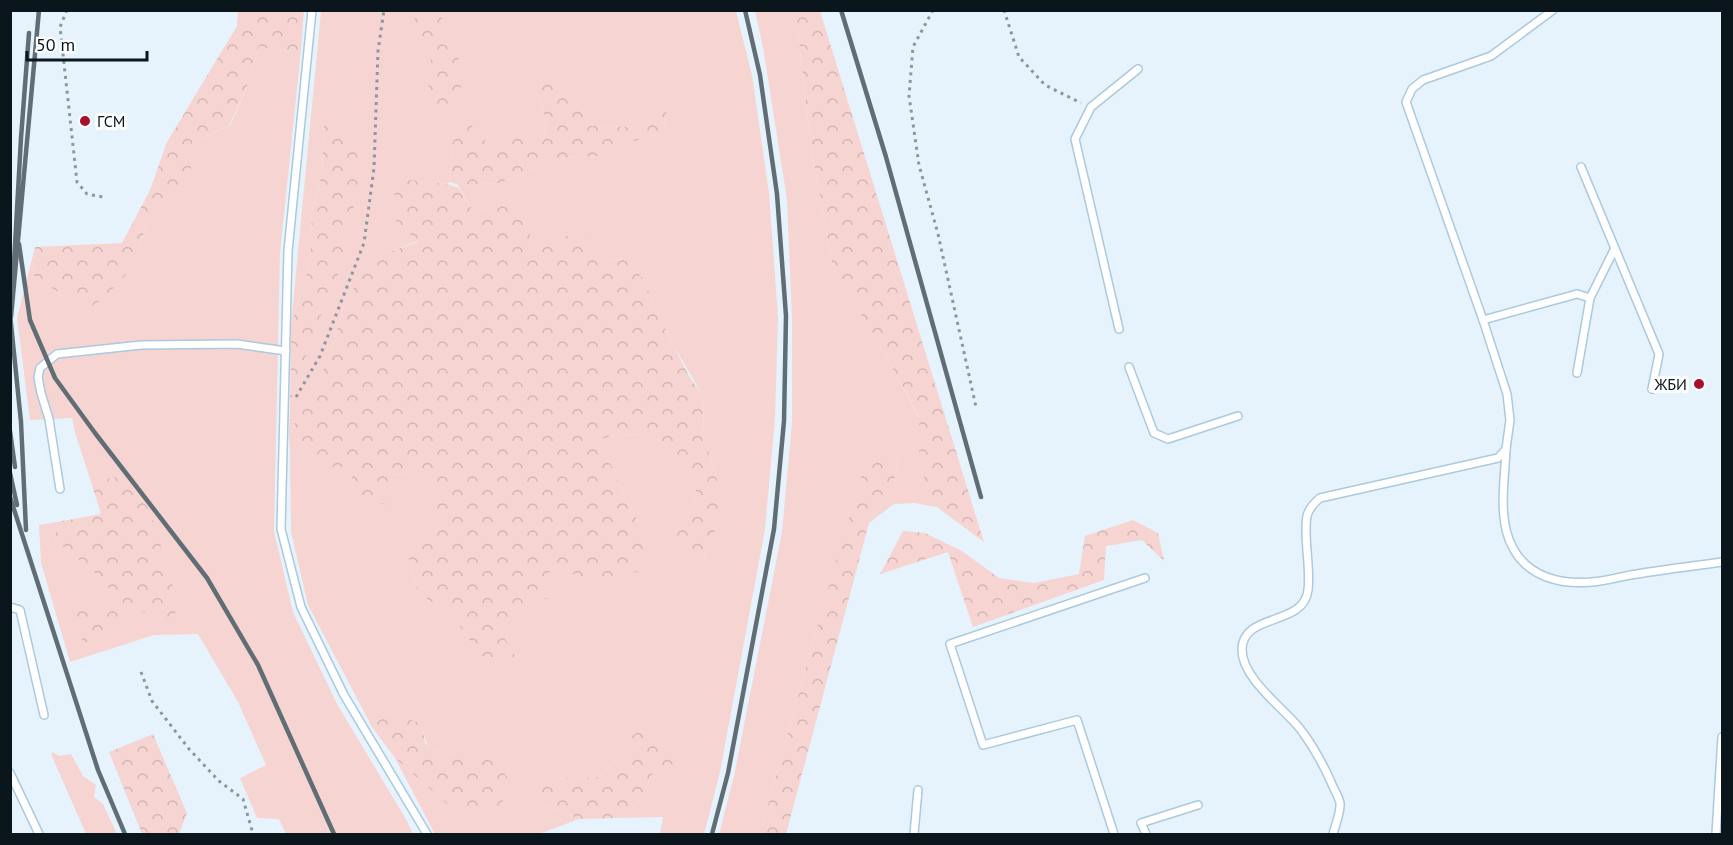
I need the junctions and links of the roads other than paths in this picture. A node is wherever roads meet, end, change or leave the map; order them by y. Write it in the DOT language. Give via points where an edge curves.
graph roads {
  1 [pos="312,10"];
  2 [pos="1553,10"];
  3 [pos="1138,69"];
  4 [pos="1581,167"];
  5 [pos="1614,250"];
  6 [pos="1590,298"];
  7 [pos="1483,320"];
  8 [pos="1119,329"];
  9 [pos="286,351"];
  10 [pos="1129,367"];
  11 [pos="1577,373"];
  12 [pos="1652,388"];
  13 [pos="1238,416"];
  14 [pos="1506,449"];
  15 [pos="60,489"];
  16 [pos="1722,562"];
  17 [pos="1145,578"];
  18 [pos="10,607"];
  19 [pos="44,716"];
  20 [pos="1722,737"];
  21 [pos="1721,769"];
  22 [pos="10,773"];
  23 [pos="918,790"];
  24 [pos="1198,805"];
  25 [pos="39,834"];
  26 [pos="427,834"];
  27 [pos="914,834"];
  28 [pos="1114,834"];
  29 [pos="1146,834"];
  30 [pos="1333,834"];
  31 [pos="1716,834"];
  1 -- 9 [label="lane" via="288,251"];
  2 -- 7 [label="lane" via="1491,56 1423,80 1412,89 1406,102"];
  3 -- 8 [label="lane" via="1091,107 1075,139"];
  4 -- 5 [label="lane"];
  5 -- 6 [label="lane"];
  5 -- 12 [label="lane" via="1659,354"];
  6 -- 7 [label="lane" via="1577,294"];
  6 -- 11 [label="lane"];
  7 -- 14 [label="lane" via="1507,394 1510,420"];
  9 -- 15 [label="lane" via="237,344 141,345 57,354 40,368 38,376"];
  9 -- 26 [label="lane" via="281,529 301,607 344,695"];
  10 -- 13 [label="lane" via="1154,433 1168,439"];
  14 -- 16 [label="lane" via="1507,532 1527,566 1542,576 1592,582"];
  14 -- 30 [label="lane" via="1498,459 1320,498 1307,516 1308,591 1303,603 1293,614 1258,626 1246,637 1242,651 1248,669 1300,729 1322,762 1340,803"];
  17 -- 28 [label="lane" via="950,644 983,745 1077,720"];
  18 -- 19 [label="lane" via="20,610"];
  20 -- 21 [label="lane"];
  21 -- 31 [label="lane"];
  22 -- 25 [label="lane"];
  23 -- 27 [label="lane"];
  24 -- 29 [label="lane" via="1141,823"];
}
